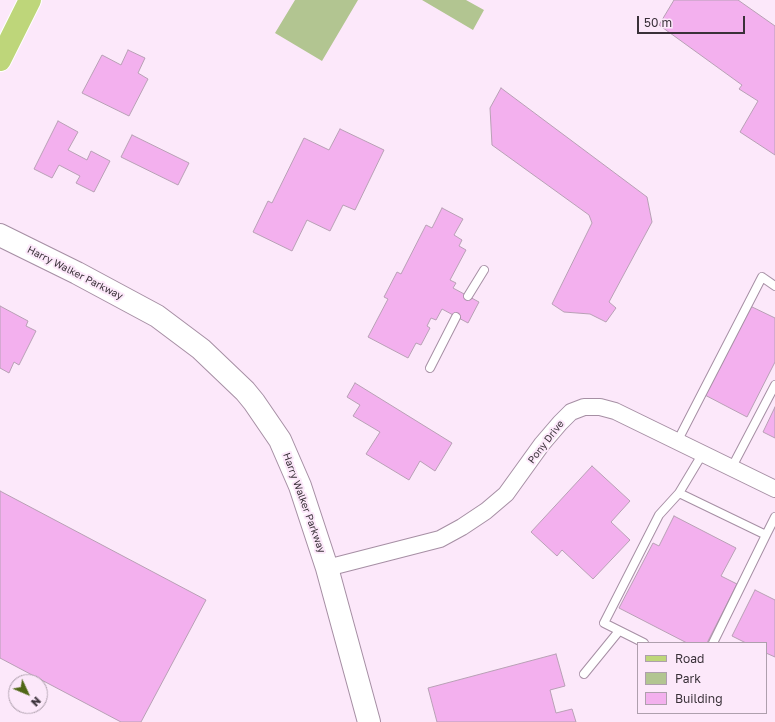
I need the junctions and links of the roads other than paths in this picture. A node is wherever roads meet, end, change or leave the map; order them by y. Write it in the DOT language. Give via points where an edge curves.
graph roads {
  1 [pos="30,0"];
  2 [pos="0,60"];
  3 [pos="0,235"];
  4 [pos="484,270"];
  5 [pos="775,286"];
  6 [pos="468,296"];
  7 [pos="456,317"];
  8 [pos="430,368"];
  9 [pos="775,385"];
  10 [pos="678,440"];
  11 [pos="703,453"];
  12 [pos="732,467"];
  13 [pos="775,489"];
  14 [pos="679,493"];
  15 [pos="775,517"];
  16 [pos="766,535"];
  17 [pos="327,568"];
  18 [pos="620,631"];
  19 [pos="642,642"];
  20 [pos="714,642"];
  21 [pos="584,674"];
  22 [pos="369,722"];
  1 -- 2 [label="main road"];
  3 -- 17 [label="street, Harry Walker Parkway" via="157,316 201,349 245,390 280,440 300,486"];
  4 -- 6 [label="lane"];
  5 -- 10 [label="lane" via="762,277"];
  7 -- 8 [label="lane"];
  9 -- 12 [label="lane"];
  10 -- 11 [label="street, Pony Drive"];
  10 -- 17 [label="street, Pony Drive" via="615,410 584,407 571,412 542,444 506,494 486,511 440,539"];
  11 -- 12 [label="street, Pony Drive"];
  11 -- 14 [label="lane"];
  12 -- 13 [label="street, Pony Drive"];
  14 -- 16 [label="lane"];
  14 -- 18 [label="lane" via="659,515 604,623"];
  15 -- 16 [label="lane"];
  16 -- 20 [label="lane"];
  17 -- 22 [label="street, Harry Walker Parkway"];
  18 -- 19 [label="lane"];
  18 -- 21 [label="lane"];
}
